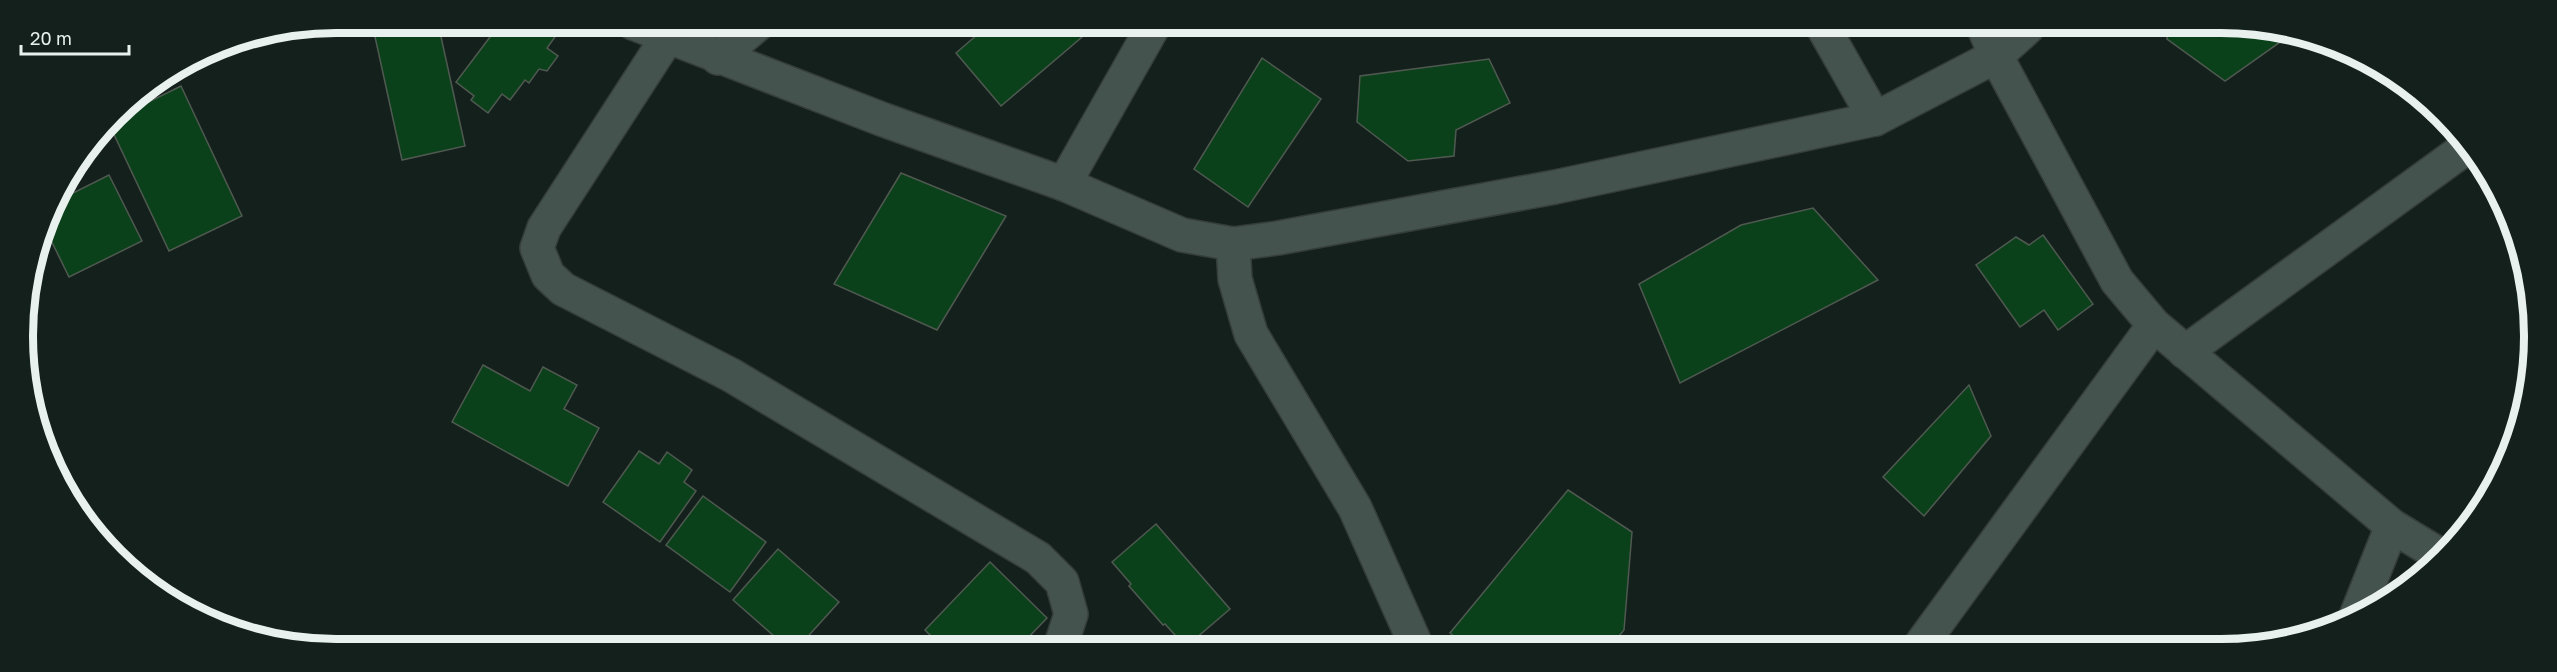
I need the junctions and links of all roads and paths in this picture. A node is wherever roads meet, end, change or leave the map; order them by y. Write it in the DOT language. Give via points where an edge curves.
graph roads {
  1 [pos="656,33"];
  2 [pos="747,33"];
  3 [pos="1149,33"];
  4 [pos="1825,33"];
  5 [pos="2014,33"];
  6 [pos="667,38"];
  7 [pos="1990,42"];
  8 [pos="718,58"];
  9 [pos="1875,118"];
  10 [pos="2461,152"];
  11 [pos="1064,184"];
  12 [pos="1233,244"];
  13 [pos="2154,325"];
  14 [pos="2185,351"];
  15 [pos="2392,526"];
  16 [pos="2434,551"];
  17 [pos="2361,605"];
  18 [pos="1063,639"];
  19 [pos="1413,639"];
  20 [pos="1925,639"];
  1 -- 6 [label="street"];
  2 -- 8 [label="street"];
  3 -- 11 [label="street"];
  4 -- 9 [label="street"];
  5 -- 7 [label="street"];
  6 -- 8 [label="street"];
  6 -- 18 [label="street" via="544,228 537,248 548,275 563,289 731,375 1038,558 1062,582 1071,614"];
  7 -- 9 [label="street"];
  7 -- 13 [label="street" via="2118,281"];
  8 -- 11 [label="street"];
  9 -- 12 [label="street" via="1555,188"];
  10 -- 14 [label="street"];
  11 -- 12 [label="street" via="1182,235"];
  12 -- 19 [label="street" via="1235,279 1251,334 1355,508"];
  13 -- 14 [label="street"];
  13 -- 20 [label="street"];
  14 -- 15 [label="street"];
  15 -- 16 [label="street"];
  15 -- 17 [label="street"];
}
